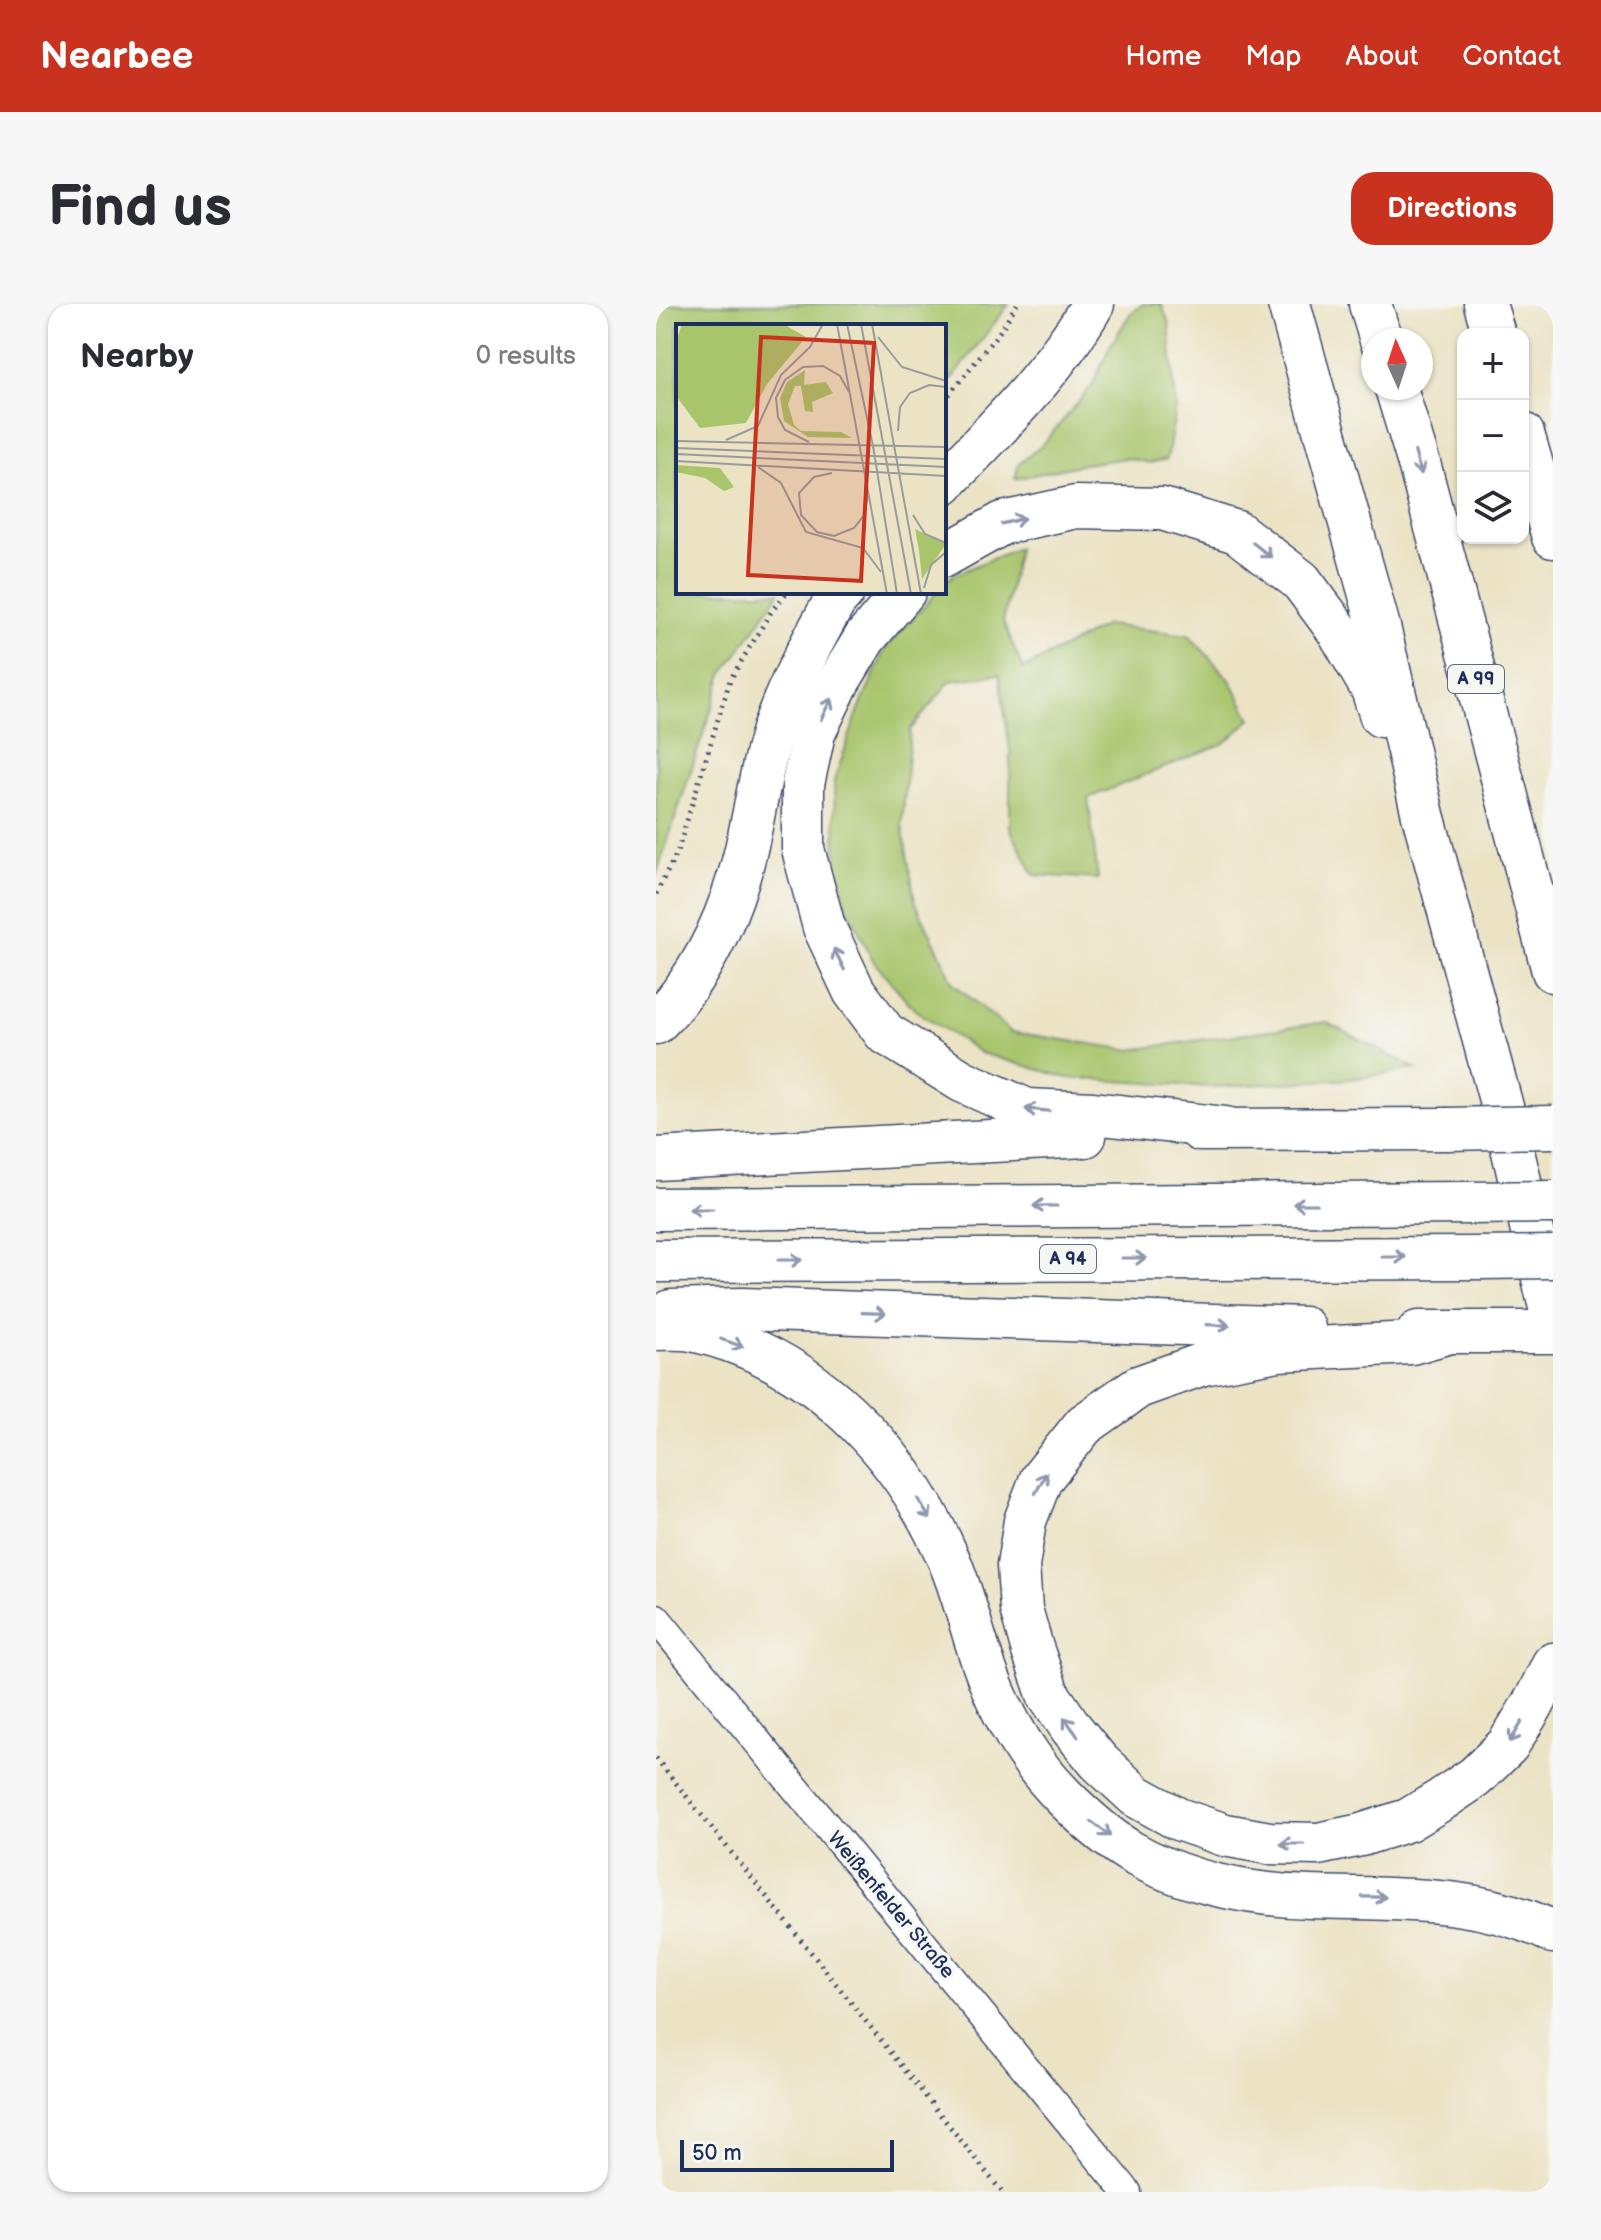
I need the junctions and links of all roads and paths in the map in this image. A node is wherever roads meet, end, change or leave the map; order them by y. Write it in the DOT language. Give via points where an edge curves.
graph roads {
  1 [pos="1017,304"];
  2 [pos="1093,304"];
  3 [pos="1289,304"];
  4 [pos="1370,304"];
  5 [pos="1485,304"];
  6 [pos="1377,328"];
  7 [pos="1492,328"];
  8 [pos="946,398"];
  9 [pos="1400,400"];
  10 [pos="1529,455"];
  11 [pos="946,481"];
  12 [pos="1553,537"];
  13 [pos="946,555"];
  14 [pos="785,594"];
  15 [pos="841,594"];
  16 [pos="902,594"];
  17 [pos="1423,815"];
  18 [pos="656,894"];
  19 [pos="1553,971"];
  20 [pos="656,1023"];
  21 [pos="1553,1127"];
  22 [pos="1226,1128"];
  23 [pos="656,1159"];
  24 [pos="1553,1202"];
  25 [pos="656,1209"];
  26 [pos="1553,1257"];
  27 [pos="656,1261"];
  28 [pos="656,1311"];
  29 [pos="1553,1320"];
  30 [pos="656,1329"];
  31 [pos="1553,1332"];
  32 [pos="1446,1333"];
  33 [pos="656,1618"];
  34 [pos="1553,1664"];
  35 [pos="656,1758"];
  36 [pos="1553,1932"];
  37 [pos="1002,2192"];
  38 [pos="1127,2192"];
  1 -- 8 [label="path"];
  2 -- 11 [label="highway" via="1017,407"];
  3 -- 17 [label="highway" via="1379,627"];
  4 -- 6 [label="highway"];
  5 -- 7 [label="highway"];
  9 -- 19 [label="highway, A 99, one-way"];
  10 -- 12 [label="highway"];
  13 -- 17 [label="highway, one-way" via="1003,523 1076,507 1162,509 1237,532 1301,581 1339,632 1372,689 1404,790"];
  14 -- 18 [label="path" via="730,680 677,853"];
  15 -- 20 [label="highway" via="795,673 773,730 740,874 723,920 697,971"];
  22 -- 16 [label="highway, one-way" via="1027,1110 962,1081 885,1033 854,991 824,927 803,849 803,784 814,733 839,681 865,638"];
  17 -- 29 [label="highway"];
  21 -- 22 [label="highway, bridge"];
  22 -- 23 [label="highway"];
  24 -- 25 [label="highway, one-way, bridge"];
  27 -- 26 [label="highway, A 94, one-way, bridge"];
  28 -- 32 [label="highway, one-way" via="773,1310"];
  30 -- 36 [label="highway, one-way" via="690,1329 774,1361 812,1383 880,1448 931,1520 1002,1710 1028,1753 1062,1794 1129,1851 1219,1885 1267,1894 1473,1906"];
  31 -- 32 [label="highway"];
  34 -- 32 [label="highway, one-way" via="1508,1745 1441,1800 1408,1820 1361,1835 1318,1844 1269,1843 1178,1819 1136,1796 1072,1729 1048,1694 1032,1648 1021,1609 1018,1566 1025,1521 1041,1479 1084,1425 1138,1387 1203,1364 1278,1350 1411,1343"];
  33 -- 38 [label="street, Weißenfelder Straße"];
  35 -- 37 [label="path"];
}
